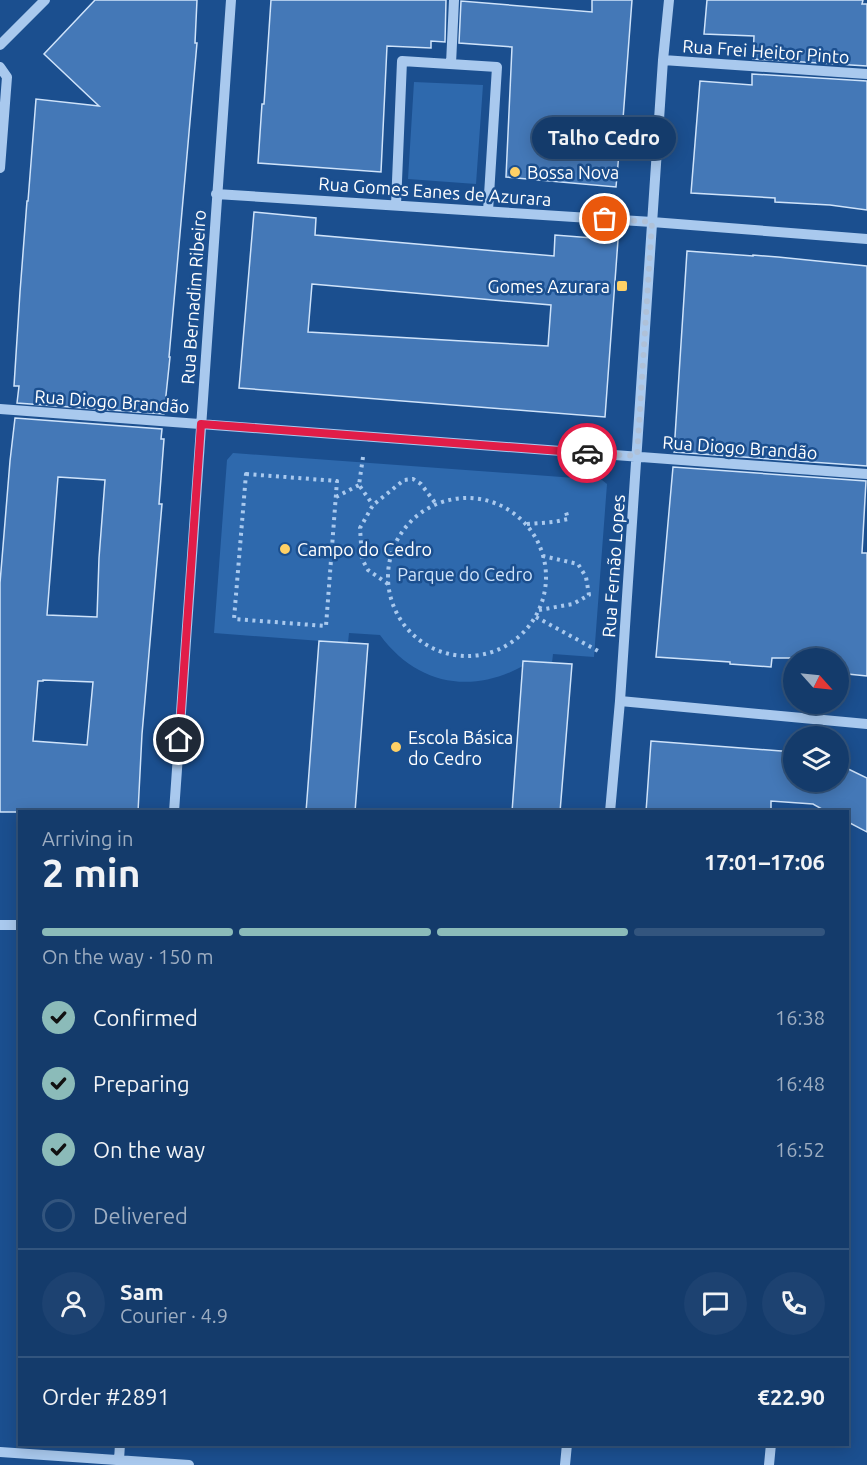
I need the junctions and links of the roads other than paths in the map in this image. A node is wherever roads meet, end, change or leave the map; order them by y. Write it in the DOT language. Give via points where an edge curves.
graph roads {
  1 [pos="45,0"];
  2 [pos="231,0"];
  3 [pos="454,0"];
  4 [pos="669,0"];
  5 [pos="0,45"];
  6 [pos="663,60"];
  7 [pos="451,64"];
  8 [pos="0,68"];
  9 [pos="867,74"];
  10 [pos="0,168"];
  11 [pos="216,194"];
  12 [pos="396,205"];
  13 [pos="488,212"];
  14 [pos="652,222"];
  15 [pos="867,239"];
  16 [pos="0,409"];
  17 [pos="201,424"];
  18 [pos="637,456"];
  19 [pos="867,474"];
  20 [pos="620,701"];
  21 [pos="867,724"];
  22 [pos="174,810"];
  23 [pos="610,810"];
  24 [pos="0,925"];
  25 [pos="18,925"];
  26 [pos="120,1446"];
  27 [pos="567,1446"];
  28 [pos="771,1446"];
  29 [pos="0,1452"];
  30 [pos="119,1460"];
  31 [pos="189,1465"];
  32 [pos="565,1465"];
  33 [pos="769,1465"];
  1 -- 5 [label="street"];
  2 -- 11 [label="street, Rua Bernadim Ribeiro"];
  3 -- 7 [label="street"];
  4 -- 6 [label="street, Rua Fernão Lopes"];
  6 -- 9 [label="street, Rua Frei Heitor Pinto"];
  6 -- 14 [label="street, Rua Fernão Lopes"];
  7 -- 12 [label="street" via="402,60"];
  7 -- 13 [label="street" via="497,67"];
  8 -- 10 [label="street" via="7,77"];
  11 -- 12 [label="street, Rua Gomes Eanes de Azurara"];
  11 -- 17 [label="street, Rua Bernadim Ribeiro"];
  12 -- 13 [label="street, Rua Gomes Eanes de Azurara"];
  13 -- 14 [label="street, Rua Gomes Eanes de Azurara"];
  14 -- 15 [label="street, Rua Gomes Eanes de Azurara"];
  14 -- 18 [label="street, Rua Fernão Lopes"];
  16 -- 17 [label="street, Rua Diogo Brandão"];
  17 -- 18 [label="street, Rua Diogo Brandão"];
  17 -- 22 [label="street, Rua Bernadim Ribeiro"];
  18 -- 19 [label="street, Rua Diogo Brandão"];
  18 -- 20 [label="street, Rua Fernão Lopes"];
  20 -- 21 [label="street"];
  20 -- 23 [label="street, Rua Fernão Lopes"];
  24 -- 25 [label="street"];
  26 -- 30 [label="street"];
  27 -- 32 [label="street"];
  28 -- 33 [label="street"];
  29 -- 30 [label="street"];
  30 -- 31 [label="street"];
}
